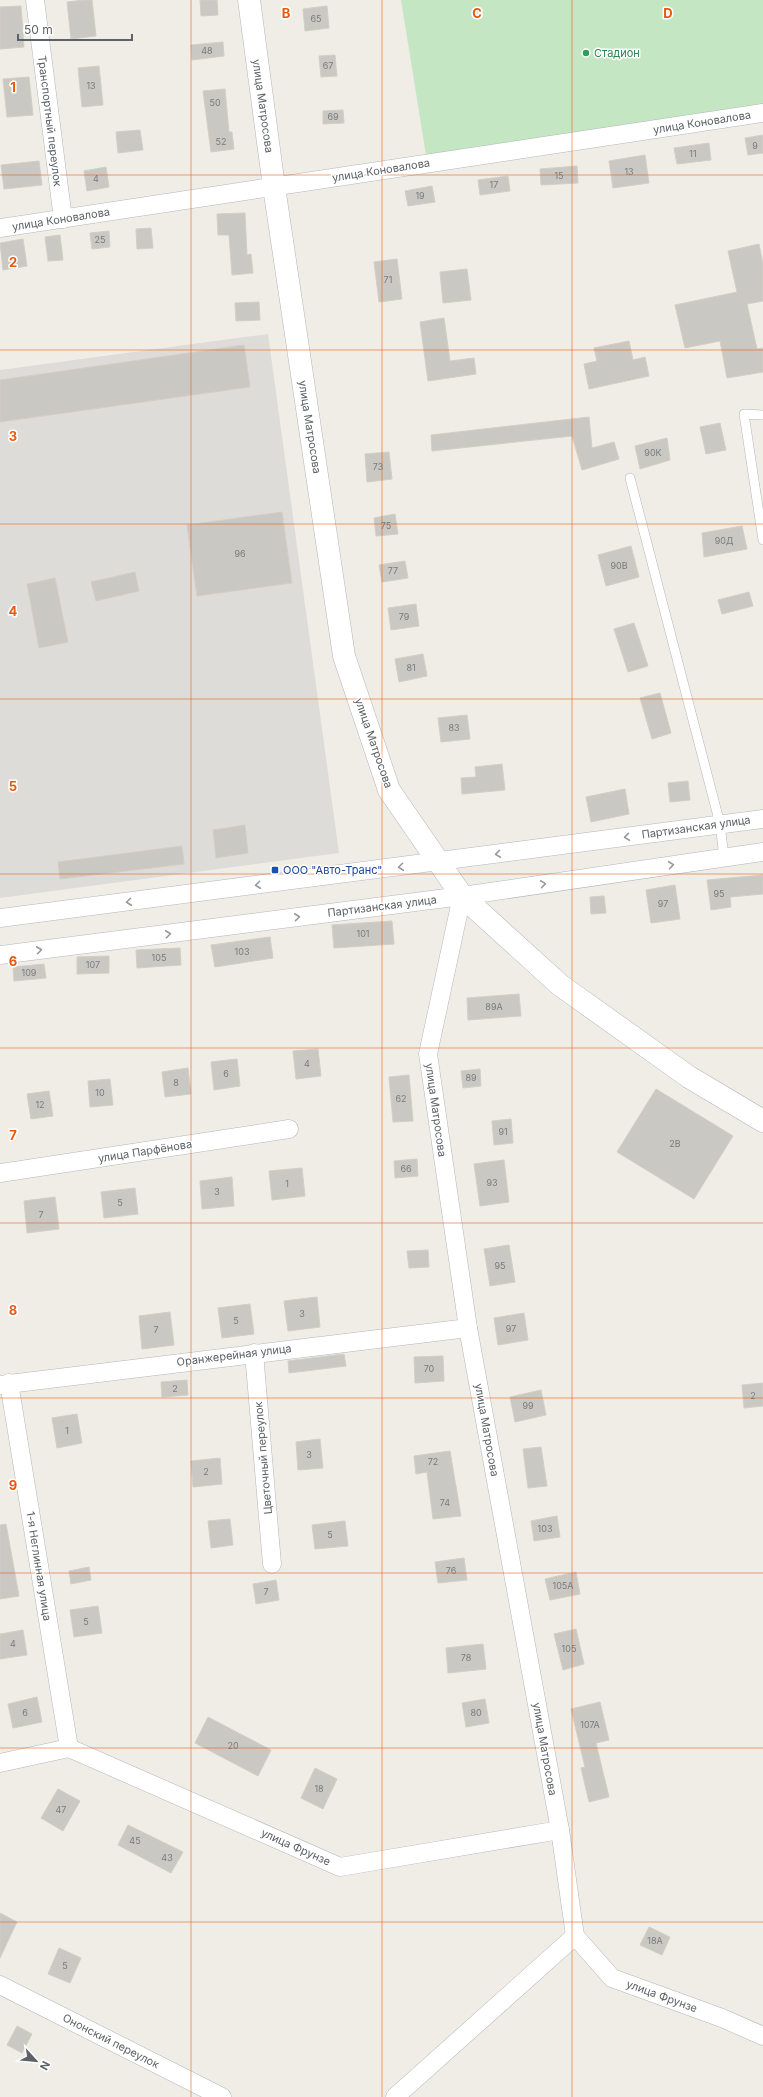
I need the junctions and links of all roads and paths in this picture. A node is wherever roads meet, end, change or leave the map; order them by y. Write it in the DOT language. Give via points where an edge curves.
graph roads {
  1 [pos="35,0"];
  2 [pos="249,0"];
  3 [pos="763,113"];
  4 [pos="274,186"];
  5 [pos="63,218"];
  6 [pos="0,228"];
  7 [pos="763,415"];
  8 [pos="630,478"];
  9 [pos="763,540"];
  10 [pos="763,818"];
  11 [pos="720,824"];
  12 [pos="763,852"];
  13 [pos="724,857"];
  14 [pos="439,862"];
  15 [pos="462,896"];
  16 [pos="0,918"];
  17 [pos="0,955"];
  18 [pos="763,1122"];
  19 [pos="289,1130"];
  20 [pos="0,1173"];
  21 [pos="468,1328"];
  22 [pos="254,1353"];
  23 [pos="4,1384"];
  24 [pos="272,1564"];
  25 [pos="69,1748"];
  26 [pos="0,1763"];
  27 [pos="560,1830"];
  28 [pos="575,1936"];
  29 [pos="0,1985"];
  30 [pos="763,2036"];
  31 [pos="222,2097"];
  32 [pos="395,2097"];
  1 -- 5 [label="street, Транспортный переулок"];
  2 -- 4 [label="main road, улица Матросова"];
  3 -- 4 [label="street, улица Коновалова"];
  4 -- 5 [label="street, улица Коновалова"];
  4 -- 14 [label="main road, улица Матросова" via="344,656 389,790"];
  5 -- 6 [label="street, улица Коновалова"];
  7 -- 9 [label="lane" via="744,414"];
  8 -- 11 [label="lane"];
  10 -- 11 [label="street, Партизанская улица"];
  11 -- 13 [label="lane"];
  11 -- 14 [label="street, Партизанская улица, one-way"];
  12 -- 13 [label="street, Партизанская улица"];
  15 -- 13 [label="street, Партизанская улица, one-way"];
  14 -- 15 [label="main road, улица Матросова"];
  14 -- 16 [label="street, Партизанская улица, one-way"];
  17 -- 15 [label="street, Партизанская улица, one-way"];
  15 -- 18 [label="main road" via="560,986 690,1077"];
  15 -- 21 [label="street, улица Матросова" via="428,1054"];
  19 -- 20 [label="street, улица Парфёнова"];
  21 -- 22 [label="street, Оранжерейная улица"];
  21 -- 27 [label="street, улица Матросова"];
  22 -- 23 [label="street, Оранжерейная улица"];
  22 -- 24 [label="street, Цветочный переулок"];
  23 -- 25 [label="street, 1-я Неглинная улица"];
  25 -- 26 [label="street"];
  25 -- 27 [label="street, улица Фрунзе" via="340,1867"];
  27 -- 28 [label="street, улица Матросова"];
  28 -- 30 [label="street, улица Фрунзе" via="612,1978 722,2018"];
  28 -- 32 [label="street"];
  29 -- 31 [label="street, Ононский переулок"];
}
